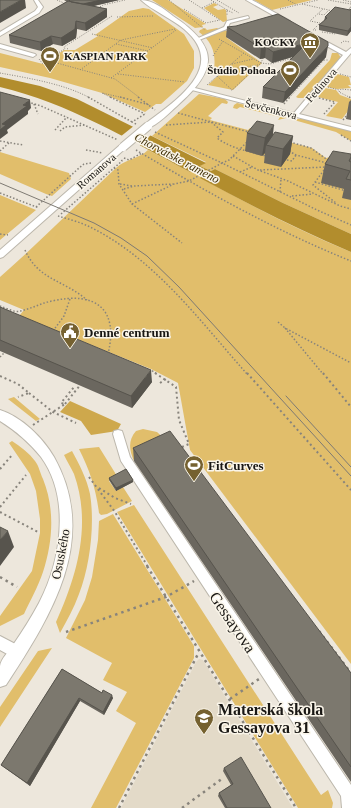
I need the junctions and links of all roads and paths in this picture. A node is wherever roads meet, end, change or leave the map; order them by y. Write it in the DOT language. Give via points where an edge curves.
graph roads {
  1 [pos="36,0"];
  2 [pos="57,0"];
  3 [pos="125,0"];
  4 [pos="144,0"];
  5 [pos="169,0"];
  6 [pos="189,0"];
  7 [pos="211,0"];
  8 [pos="218,0"];
  9 [pos="248,0"];
  10 [pos="288,0"];
  11 [pos="318,0"];
  12 [pos="328,0"];
  13 [pos="343,0"];
  14 [pos="214,2"];
  15 [pos="351,2"];
  16 [pos="66,4"];
  17 [pos="301,4"];
  18 [pos="297,5"];
  19 [pos="178,6"];
  20 [pos="351,7"];
  21 [pos="202,8"];
  22 [pos="232,9"];
  23 [pos="323,9"];
  24 [pos="94,10"];
  25 [pos="227,10"];
  26 [pos="329,10"];
  27 [pos="337,11"];
  28 [pos="270,12"];
  29 [pos="318,13"];
  30 [pos="112,16"];
  31 [pos="153,16"];
  32 [pos="117,17"];
  33 [pos="248,17"];
  34 [pos="242,19"];
  35 [pos="228,22"];
  36 [pos="294,26"];
  37 [pos="226,28"];
  38 [pos="230,31"];
  39 [pos="0,34"];
  40 [pos="92,34"];
  41 [pos="211,34"];
  42 [pos="336,35"];
  43 [pos="312,36"];
  44 [pos="198,39"];
  45 [pos="121,40"];
  46 [pos="223,41"];
  47 [pos="116,44"];
  48 [pos="0,46"];
  49 [pos="153,48"];
  50 [pos="148,51"];
  51 [pos="244,53"];
  52 [pos="349,53"];
  53 [pos="292,54"];
  54 [pos="32,55"];
  55 [pos="213,56"];
  56 [pos="38,58"];
  57 [pos="263,58"];
  58 [pos="252,59"];
  59 [pos="318,59"];
  60 [pos="324,60"];
  61 [pos="328,60"];
  62 [pos="43,64"];
  63 [pos="260,64"];
  64 [pos="230,65"];
  65 [pos="80,70"];
  66 [pos="224,70"];
  67 [pos="211,72"];
  68 [pos="0,73"];
  69 [pos="220,73"];
  70 [pos="117,74"];
  71 [pos="338,74"];
  72 [pos="217,76"];
  73 [pos="111,78"];
  74 [pos="351,78"];
  75 [pos="305,81"];
  76 [pos="308,82"];
  77 [pos="190,85"];
  78 [pos="206,86"];
  79 [pos="326,87"];
  80 [pos="232,90"];
  81 [pos="339,90"];
  82 [pos="351,90"];
  83 [pos="230,92"];
  84 [pos="317,97"];
  85 [pos="351,98"];
  86 [pos="27,102"];
  87 [pos="34,104"];
  88 [pos="283,105"];
  89 [pos="152,106"];
  90 [pos="351,110"];
  91 [pos="156,111"];
  92 [pos="176,112"];
  93 [pos="38,114"];
  94 [pos="145,114"];
  95 [pos="295,114"];
  96 [pos="150,115"];
  97 [pos="323,115"];
  98 [pos="66,117"];
  99 [pos="343,120"];
  100 [pos="132,122"];
  101 [pos="211,122"];
  102 [pos="85,125"];
  103 [pos="139,125"];
  104 [pos="161,125"];
  105 [pos="150,128"];
  106 [pos="351,129"];
  107 [pos="55,130"];
  108 [pos="60,132"];
  109 [pos="255,134"];
  110 [pos="251,138"];
  111 [pos="0,141"];
  112 [pos="285,141"];
  113 [pos="10,142"];
  114 [pos="246,143"];
  115 [pos="23,145"];
  116 [pos="123,145"];
  117 [pos="252,145"];
  118 [pos="284,147"];
  119 [pos="86,150"];
  120 [pos="136,150"];
  121 [pos="239,150"];
  122 [pos="0,151"];
  123 [pos="105,153"];
  124 [pos="142,153"];
  125 [pos="296,155"];
  126 [pos="234,156"];
  127 [pos="270,157"];
  128 [pos="124,158"];
  129 [pos="287,160"];
  130 [pos="328,161"];
  131 [pos="94,162"];
  132 [pos="222,163"];
  133 [pos="327,166"];
  134 [pos="252,167"];
  135 [pos="113,168"];
  136 [pos="258,170"];
  137 [pos="240,172"];
  138 [pos="321,174"];
  139 [pos="327,175"];
  140 [pos="281,179"];
  141 [pos="189,181"];
  142 [pos="315,182"];
  143 [pos="119,184"];
  144 [pos="174,184"];
  145 [pos="134,186"];
  146 [pos="348,189"];
  147 [pos="123,190"];
  148 [pos="280,192"];
  149 [pos="0,193"];
  150 [pos="314,194"];
  151 [pos="290,197"];
  152 [pos="132,204"];
  153 [pos="340,206"];
  154 [pos="36,207"];
  155 [pos="40,209"];
  156 [pos="351,210"];
  157 [pos="59,216"];
  158 [pos="351,224"];
  159 [pos="0,234"];
  160 [pos="9,235"];
  161 [pos="182,244"];
  162 [pos="25,250"];
  163 [pos="0,255"];
  164 [pos="351,261"];
  165 [pos="70,299"];
  166 [pos="87,300"];
  167 [pos="0,306"];
  168 [pos="278,322"];
  169 [pos="285,328"];
  170 [pos="49,335"];
  171 [pos="2,349"];
  172 [pos="6,351"];
  173 [pos="11,353"];
  174 [pos="0,357"];
  175 [pos="106,359"];
  176 [pos="351,363"];
  177 [pos="0,376"];
  178 [pos="147,376"];
  179 [pos="166,379"];
  180 [pos="77,382"];
  181 [pos="160,383"];
  182 [pos="81,384"];
  183 [pos="87,386"];
  184 [pos="74,387"];
  185 [pos="29,393"];
  186 [pos="18,397"];
  187 [pos="65,404"];
  188 [pos="351,407"];
  189 [pos="53,412"];
  190 [pos="0,415"];
  191 [pos="76,423"];
  192 [pos="23,430"];
  193 [pos="118,434"];
  194 [pos="178,443"];
  195 [pos="182,447"];
  196 [pos="186,453"];
  197 [pos="13,454"];
  198 [pos="0,469"];
  199 [pos="26,476"];
  200 [pos="89,477"];
  201 [pos="98,488"];
  202 [pos="351,490"];
  203 [pos="131,504"];
  204 [pos="0,507"];
  205 [pos="0,512"];
  206 [pos="38,532"];
  207 [pos="203,576"];
  208 [pos="0,577"];
  209 [pos="17,587"];
  210 [pos="166,597"];
  211 [pos="315,625"];
  212 [pos="66,632"];
  213 [pos="0,643"];
  214 [pos="199,652"];
  215 [pos="18,653"];
  216 [pos="268,673"];
  217 [pos="351,673"];
  218 [pos="0,679"];
  219 [pos="230,699"];
  220 [pos="223,778"];
  221 [pos="119,808"];
  222 [pos="182,808"];
  223 [pos="296,808"];
  224 [pos="350,808"];
  1 -- 39 [label="street" via="41,7 37,12"];
  2 -- 16 [label="path"];
  3 -- 24 [label="path"];
  4 -- 44 [label="street" via="190,30"];
  5 -- 19 [label="path"];
  6 -- 21 [label="path"];
  7 -- 14 [label="path"];
  8 -- 14 [label="path"];
  8 -- 22 [label="path"];
  9 -- 28 [label="street"];
  10 -- 18 [label="path"];
  11 -- 17 [label="path"];
  12 -- 20 [label="path"];
  13 -- 15 [label="path"];
  14 -- 21 [label="path"];
  14 -- 25 [label="path"];
  17 -- 18 [label="path"];
  17 -- 23 [label="path"];
  18 -- 28 [label="path"];
  19 -- 21 [label="path" via="206,23 220,20"];
  19 -- 41 [label="path"];
  22 -- 25 [label="path"];
  22 -- 33 [label="path"];
  23 -- 26 [label="path"];
  23 -- 29 [label="path"];
  25 -- 34 [label="path"];
  25 -- 35 [label="path"];
  26 -- 27 [label="path"];
  26 -- 29 [label="path" via="324,15"];
  28 -- 36 [label="street"];
  29 -- 42 [label="path" via="310,21 320,23 313,30"];
  30 -- 65 [label="path" via="46,60"];
  31 -- 32 [label="path"];
  33 -- 34 [label="street"];
  34 -- 35 [label="street"];
  35 -- 37 [label="street"];
  37 -- 38 [label="street"];
  37 -- 41 [label="street"];
  40 -- 45 [label="path"];
  41 -- 44 [label="street"];
  41 -- 46 [label="path"];
  43 -- 52 [label="street, Fedinova"];
  44 -- 77 [label="street, Romanova" via="205,50 206,63 200,76"];
  45 -- 47 [label="path"];
  45 -- 49 [label="path"];
  45 -- 49 [label="path" via="179,28"];
  46 -- 51 [label="path"];
  46 -- 55 [label="path"];
  47 -- 50 [label="path"];
  47 -- 65 [label="path"];
  48 -- 54 [label="street"];
  49 -- 50 [label="path"];
  50 -- 70 [label="path"];
  51 -- 58 [label="path"];
  51 -- 64 [label="path"];
  52 -- 95 [label="street, Fedinova"];
  53 -- 63 [label="path" via="295,58"];
  56 -- 62 [label="path"];
  57 -- 63 [label="path"];
  58 -- 63 [label="path"];
  58 -- 64 [label="path"];
  59 -- 60 [label="path"];
  60 -- 61 [label="path"];
  60 -- 75 [label="path"];
  63 -- 66 [label="path"];
  63 -- 80 [label="path"];
  64 -- 66 [label="path"];
  65 -- 73 [label="path"];
  66 -- 69 [label="path"];
  67 -- 69 [label="path"];
  68 -- 100 [label="path" via="29,78 81,93"];
  69 -- 72 [label="path"];
  70 -- 73 [label="path"];
  70 -- 77 [label="path"];
  71 -- 74 [label="path"];
  72 -- 78 [label="path"];
  72 -- 80 [label="path"];
  73 -- 89 [label="path"];
  75 -- 76 [label="path"];
  75 -- 88 [label="path"];
  77 -- 95 [label="street, Ševčenkova"];
  77 -- 105 [label="street, Romanova"];
  79 -- 81 [label="path"];
  80 -- 83 [label="path"];
  81 -- 82 [label="path"];
  81 -- 85 [label="path" via="339,93"];
  84 -- 97 [label="path" via="335,102"];
  86 -- 87 [label="path"];
  87 -- 93 [label="path"];
  87 -- 98 [label="path"];
  89 -- 91 [label="path"];
  89 -- 94 [label="path" via="102,93"];
  90 -- 99 [label="path"];
  92 -- 101 [label="path"];
  94 -- 96 [label="path"];
  94 -- 100 [label="path"];
  95 -- 106 [label="street, Ševčenkova"];
  98 -- 102 [label="path"];
  98 -- 107 [label="path"];
  100 -- 103 [label="path"];
  101 -- 104 [label="path"];
  101 -- 109 [label="path"];
  101 -- 121 [label="path" via="223,132 217,138 227,147"];
  102 -- 108 [label="path" via="65,127"];
  102 -- 116 [label="path"];
  105 -- 116 [label="street, Romanova, bridge"];
  105 -- 132 [label="path"];
  110 -- 114 [label="path"];
  111 -- 113 [label="path"];
  112 -- 130 [label="path" via="311,148"];
  113 -- 115 [label="path"];
  113 -- 122 [label="path"];
  114 -- 117 [label="path"];
  114 -- 121 [label="path"];
  116 -- 163 [label="street, Romanova"];
  118 -- 125 [label="path"];
  119 -- 123 [label="path"];
  120 -- 124 [label="path"];
  121 -- 126 [label="path"];
  121 -- 127 [label="path"];
  124 -- 128 [label="path" via="129,160"];
  124 -- 141 [label="path"];
  125 -- 129 [label="path" via="292,161"];
  125 -- 133 [label="path" via="329,164"];
  126 -- 132 [label="path"];
  126 -- 134 [label="path"];
  131 -- 154 [label="path" via="84,164"];
  132 -- 137 [label="path"];
  132 -- 141 [label="path"];
  133 -- 136 [label="path"];
  133 -- 138 [label="path"];
  134 -- 136 [label="path"];
  134 -- 137 [label="path"];
  135 -- 143 [label="path" via="118,170"];
  136 -- 140 [label="path"];
  137 -- 148 [label="path"];
  138 -- 139 [label="path"];
  138 -- 142 [label="path"];
  140 -- 148 [label="path"];
  140 -- 150 [label="path"];
  141 -- 144 [label="path"];
  141 -- 164 [label="path" via="313,246"];
  142 -- 146 [label="path" via="343,190"];
  142 -- 153 [label="path" via="313,185"];
  143 -- 145 [label="path"];
  143 -- 147 [label="path"];
  144 -- 145 [label="path"];
  144 -- 152 [label="path"];
  145 -- 147 [label="path"];
  147 -- 152 [label="path"];
  148 -- 151 [label="path"];
  149 -- 154 [label="path"];
  150 -- 151 [label="path"];
  150 -- 153 [label="path"];
  151 -- 158 [label="path"];
  152 -- 161 [label="path"];
  153 -- 156 [label="path"];
  154 -- 155 [label="path"];
  157 -- 202 [label="path" via="89,226 122,245 159,275"];
  159 -- 160 [label="path"];
  162 -- 166 [label="path" via="34,267"];
  165 -- 166 [label="path"];
  165 -- 167 [label="path" via="50,300 19,312"];
  165 -- 170 [label="path" via="64,316"];
  166 -- 175 [label="path" via="102,306 110,320 109,350"];
  168 -- 169 [label="path"];
  169 -- 176 [label="path"];
  169 -- 188 [label="path"];
  171 -- 172 [label="path"];
  172 -- 173 [label="path"];
  172 -- 174 [label="path"];
  177 -- 185 [label="path" via="18,384"];
  178 -- 179 [label="path" via="151,370"];
  179 -- 181 [label="path"];
  179 -- 195 [label="path" via="176,387 179,420 189,444"];
  180 -- 182 [label="path"];
  182 -- 183 [label="path"];
  182 -- 187 [label="path"];
  184 -- 187 [label="path" via="61,403"];
  185 -- 186 [label="path"];
  185 -- 189 [label="path"];
  187 -- 189 [label="path"];
  189 -- 191 [label="path"];
  189 -- 192 [label="path"];
  190 -- 192 [label="street, Osuského"];
  192 -- 215 [label="street, Osuského" via="39,445 54,468 66,505 66,532 62,562 52,590"];
  193 -- 207 [label="street, Gessayova" via="125,458"];
  194 -- 195 [label="path"];
  195 -- 196 [label="path"];
  197 -- 198 [label="path"];
  199 -- 204 [label="path"];
  200 -- 201 [label="path"];
  201 -- 203 [label="path"];
  201 -- 210 [label="path"];
  205 -- 206 [label="path"];
  207 -- 210 [label="path"];
  207 -- 216 [label="street, Gessayova"];
  208 -- 209 [label="path"];
  210 -- 212 [label="path"];
  210 -- 214 [label="path"];
  211 -- 217 [label="path"];
  213 -- 215 [label="street"];
  214 -- 219 [label="path"];
  214 -- 221 [label="path"];
  215 -- 218 [label="street, Osuského"];
  216 -- 219 [label="path"];
  216 -- 224 [label="street, Gessayova" via="348,794"];
  219 -- 223 [label="path"];
  220 -- 222 [label="path"];
}
